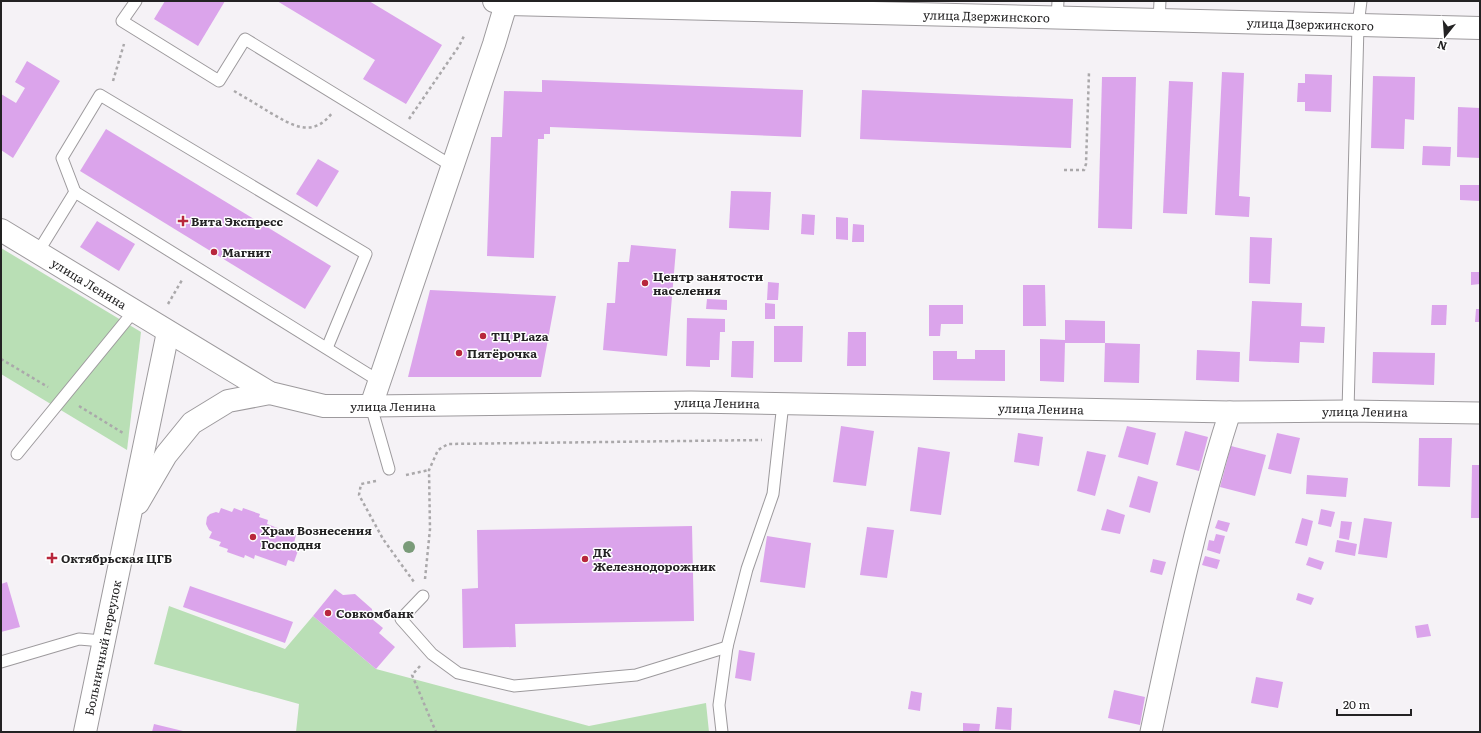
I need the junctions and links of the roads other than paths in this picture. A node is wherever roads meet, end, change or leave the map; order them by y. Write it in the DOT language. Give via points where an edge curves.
graph roads {
  1 [pos="136,1"];
  2 [pos="1361,1"];
  3 [pos="502,2"];
  4 [pos="1058,10"];
  5 [pos="1160,11"];
  6 [pos="1358,25"];
  7 [pos="1480,28"];
  8 [pos="452,166"];
  9 [pos="75,192"];
  10 [pos="1,230"];
  11 [pos="38,252"];
  12 [pos="134,311"];
  13 [pos="168,332"];
  14 [pos="327,348"];
  15 [pos="379,381"];
  16 [pos="270,393"];
  17 [pos="783,403"];
  18 [pos="371,406"];
  19 [pos="1348,411"];
  20 [pos="1230,412"];
  21 [pos="1480,413"];
  22 [pos="17,454"];
  23 [pos="389,469"];
  24 [pos="129,517"];
  25 [pos="423,596"];
  26 [pos="103,641"];
  27 [pos="727,647"];
  28 [pos="1,662"];
  29 [pos="85,732"];
  30 [pos="722,732"];
  31 [pos="1152,732"];
  1 -- 8 [label="lane" via="122,21 219,81 245,39"];
  2 -- 6 [label="lane"];
  3 -- 4 [label="street, улица Дзержинского"];
  3 -- 8 [label="street" via="494,44"];
  4 -- 5 [label="street, улица Дзержинского"];
  5 -- 6 [label="street, улица Дзержинского"];
  6 -- 7 [label="street, улица Дзержинского"];
  6 -- 19 [label="lane"];
  8 -- 15 [label="street"];
  9 -- 11 [label="lane"];
  9 -- 14 [label="lane"];
  9 -- 14 [label="lane" via="62,158 100,95 366,254"];
  10 -- 11 [label="street, улица Ленина"];
  11 -- 12 [label="street, улица Ленина"];
  12 -- 13 [label="street, улица Ленина"];
  12 -- 22 [label="lane"];
  13 -- 16 [label="street, улица Ленина"];
  13 -- 24 [label="street, Больничный переулок"];
  14 -- 15 [label="lane"];
  15 -- 18 [label="street"];
  16 -- 18 [label="street, улица Ленина" via="324,406"];
  16 -- 24 [label="street, Больничный переулок" via="228,401 192,423 166,455"];
  17 -- 18 [label="street, улица Ленина"];
  17 -- 20 [label="street, улица Ленина"];
  17 -- 27 [label="lane" via="773,494 747,569"];
  18 -- 23 [label="lane"];
  19 -- 20 [label="street, улица Ленина"];
  19 -- 21 [label="street, улица Ленина"];
  20 -- 31 [label="street" via="1180,595"];
  24 -- 26 [label="street, Больничный переулок"];
  25 -- 27 [label="lane" via="401,619 432,654 458,674 514,686 636,675"];
  26 -- 28 [label="lane" via="79,639"];
  26 -- 29 [label="street, Больничный переулок"];
  27 -- 30 [label="lane" via="719,705"];
}
